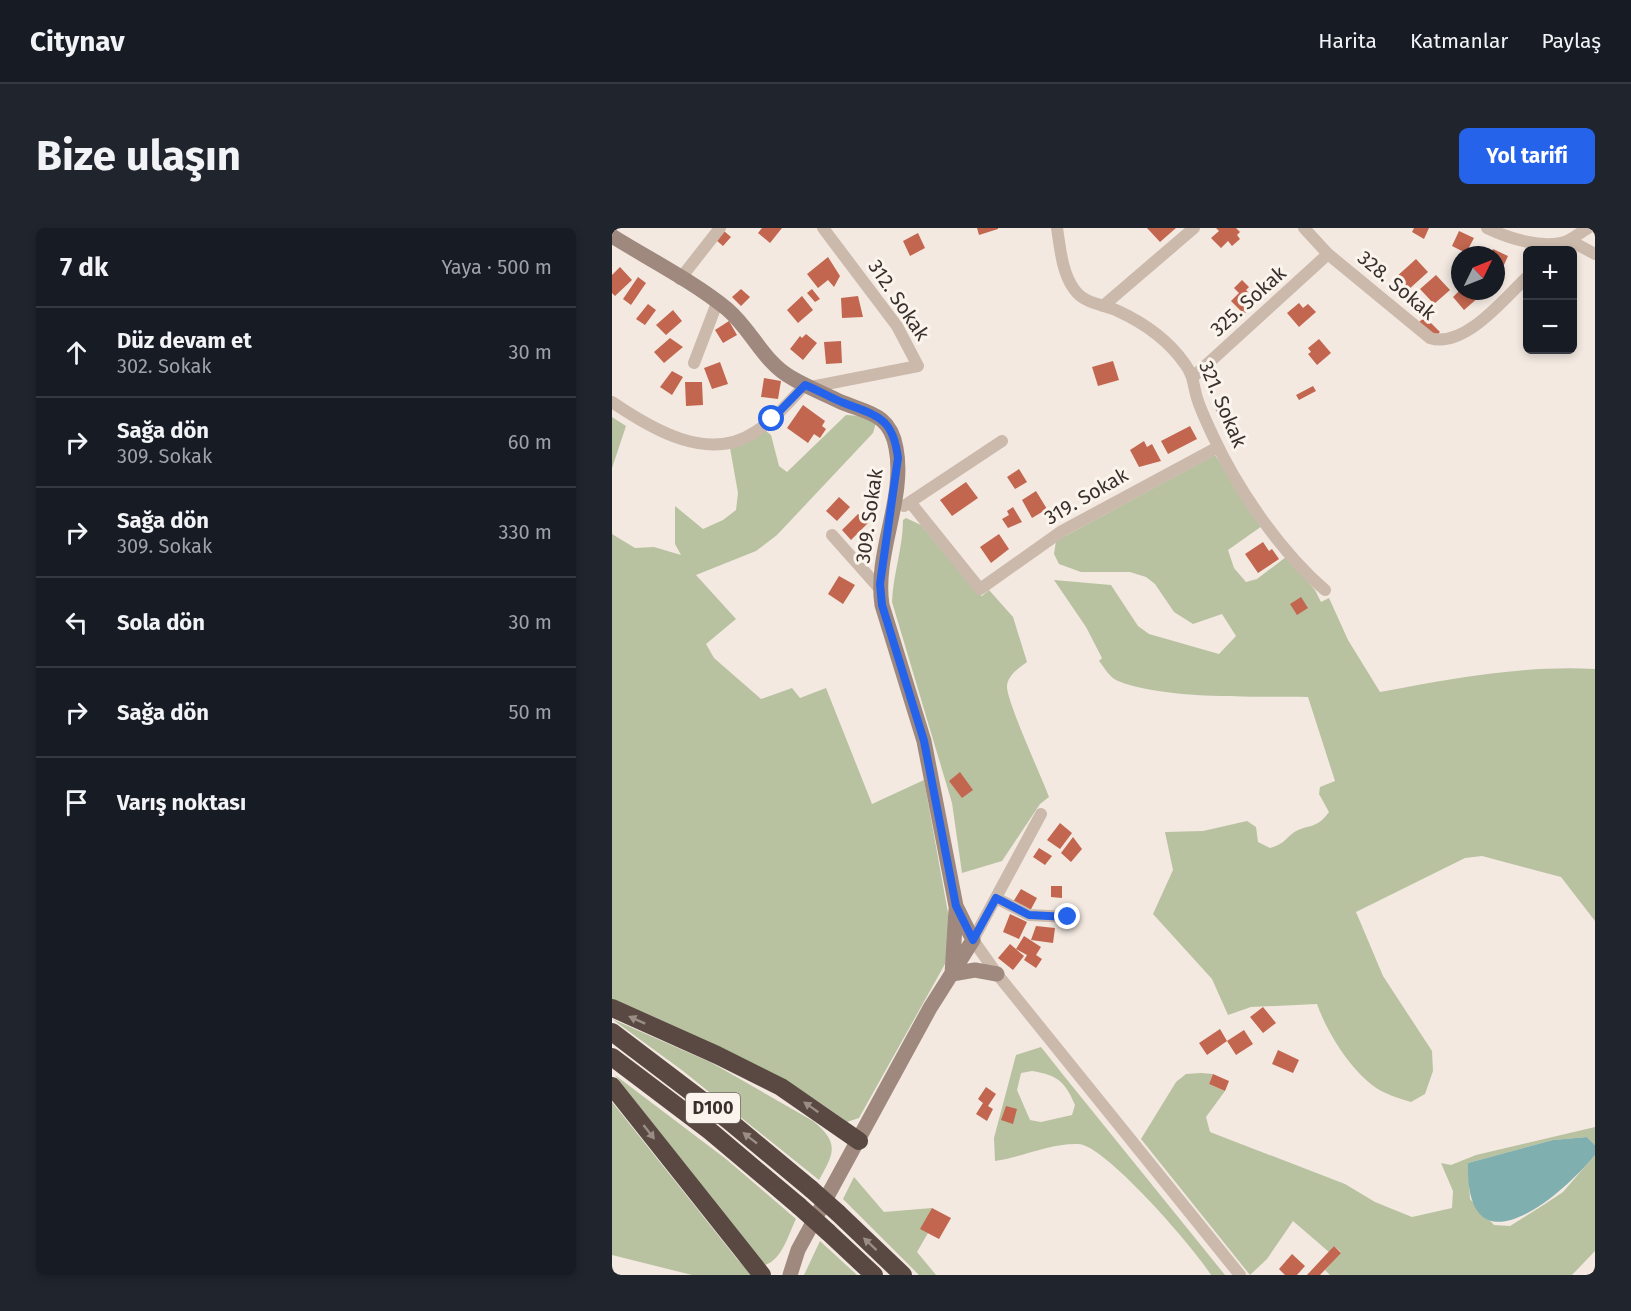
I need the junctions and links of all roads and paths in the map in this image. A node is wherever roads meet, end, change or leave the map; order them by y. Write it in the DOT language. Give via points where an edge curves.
graph roads {
  1 [pos="720,228"];
  2 [pos="823,228"];
  3 [pos="1057,228"];
  4 [pos="1194,228"];
  5 [pos="1304,228"];
  6 [pos="1487,228"];
  7 [pos="1543,228"];
  8 [pos="1587,228"];
  9 [pos="612,236"];
  10 [pos="1544,242"];
  11 [pos="1563,244"];
  12 [pos="1328,254"];
  13 [pos="1595,255"];
  14 [pos="680,279"];
  15 [pos="1523,281"];
  16 [pos="717,303"];
  17 [pos="1103,306"];
  18 [pos="694,363"];
  19 [pos="1193,377"];
  20 [pos="808,386"];
  21 [pos="612,402"];
  22 [pos="1002,441"];
  23 [pos="1218,447"];
  24 [pos="910,502"];
  25 [pos="891,515"];
  26 [pos="832,535"];
  27 [pos="880,589"];
  28 [pos="1325,590"];
  29 [pos="1041,814"];
  30 [pos="996,898"];
  31 [pos="956,906"];
  32 [pos="1068,917"];
  33 [pos="973,940"];
  34 [pos="952,974"];
  35 [pos="997,974"];
  36 [pos="612,1008"];
  37 [pos="612,1032"];
  38 [pos="612,1057"];
  39 [pos="612,1086"];
  40 [pos="859,1141"];
  41 [pos="762,1275"];
  42 [pos="790,1275"];
  43 [pos="874,1275"];
  44 [pos="903,1275"];
  45 [pos="1240,1275"];
  1 -- 14 [label="street"];
  2 -- 20 [label="street, 312. Sokak" via="897,326 918,366"];
  3 -- 17 [label="street, 321. Sokak" via="1070,284 1079,295"];
  4 -- 17 [label="street"];
  5 -- 12 [label="street, 328. Sokak"];
  6 -- 10 [label="street" via="1509,238"];
  7 -- 10 [label="street"];
  8 -- 11 [label="street"];
  9 -- 14 [label="street, 309. Sokak"];
  10 -- 11 [label="street"];
  11 -- 13 [label="street"];
  12 -- 15 [label="street, 328. Sokak" via="1430,338 1441,342 1461,335"];
  12 -- 19 [label="street, 325. Sokak"];
  14 -- 16 [label="street, 309. Sokak"];
  16 -- 18 [label="street"];
  16 -- 20 [label="street, 309. Sokak" via="735,318 777,368"];
  17 -- 19 [label="street, 321. Sokak" via="1154,332 1185,363"];
  19 -- 23 [label="street, 321. Sokak" via="1200,406"];
  20 -- 21 [label="street" via="757,431 714,447 651,426"];
  20 -- 25 [label="street, 309. Sokak" via="870,411 889,428 898,458"];
  22 -- 24 [label="street"];
  23 -- 24 [label="street, 319. Sokak" via="1062,531 980,589"];
  23 -- 28 [label="street, 321. Sokak" via="1282,547"];
  24 -- 25 [label="street"];
  25 -- 27 [label="street, 309. Sokak"];
  26 -- 27 [label="street"];
  27 -- 31 [label="street, 309. Sokak" via="924,741"];
  29 -- 30 [label="street"];
  30 -- 32 [label="street" via="1029,915"];
  30 -- 33 [label="street"];
  31 -- 33 [label="street, 309. Sokak"];
  31 -- 34 [label="street"];
  33 -- 34 [label="street"];
  33 -- 35 [label="street"];
  34 -- 35 [label="street" via="975,970"];
  34 -- 40 [label="street"];
  35 -- 45 [label="street"];
  40 -- 36 [label="highway, one-way" via="755,1073"];
  44 -- 37 [label="highway, D100, one-way, bridge" via="811,1189"];
  38 -- 43 [label="highway, D100, bridge" via="711,1131"];
  39 -- 41 [label="highway, one-way"];
  40 -- 42 [label="street" via="798,1250"];
}
